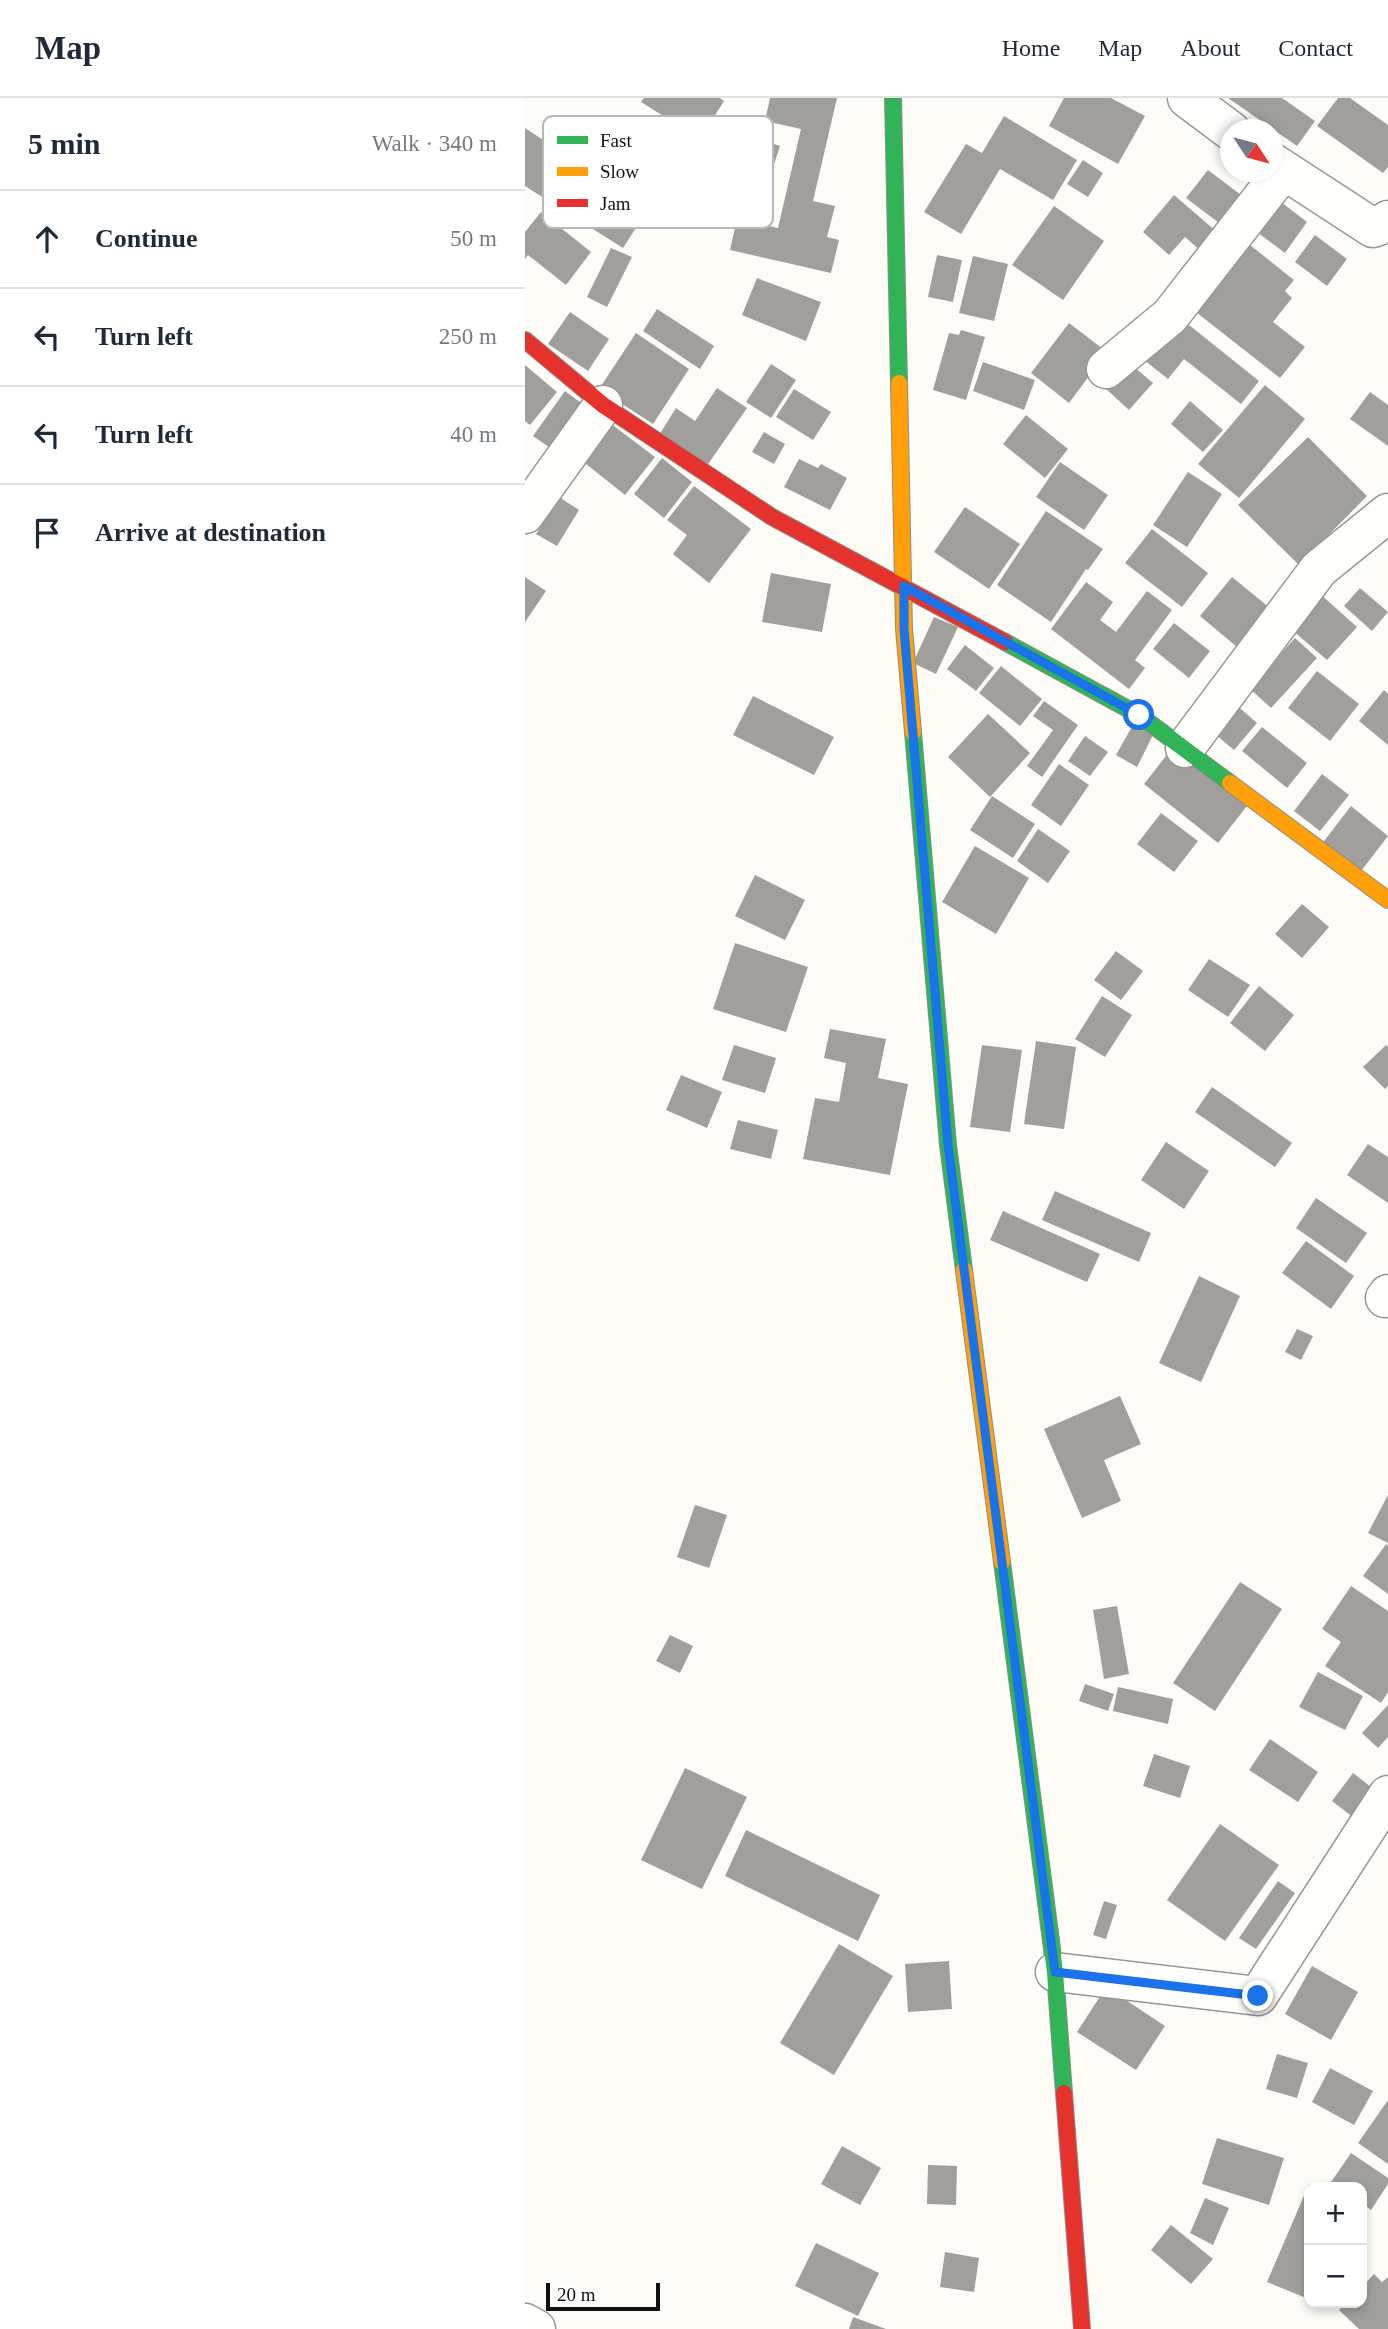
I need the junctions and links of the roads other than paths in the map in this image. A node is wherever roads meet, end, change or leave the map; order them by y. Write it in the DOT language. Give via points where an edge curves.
graph roads {
  1 [pos="893,98"];
  2 [pos="1187,98"];
  3 [pos="1220,123"];
  4 [pos="1283,170"];
  5 [pos="1267,182"];
  6 [pos="1388,220"];
  7 [pos="525,340"];
  8 [pos="1106,369"];
  9 [pos="603,405"];
  10 [pos="1388,513"];
  11 [pos="525,514"];
  12 [pos="904,586"];
  13 [pos="1185,748"];
  14 [pos="1388,900"];
  15 [pos="1388,1795"];
  16 [pos="1055,1972"];
  17 [pos="525,2323"];
  18 [pos="535,2329"];
  19 [pos="1082,2329"];
  1 -- 12 [label="main road"];
  2 -- 3 [label="street"];
  4 -- 6 [label="street" via="1373,228"];
  5 -- 8 [label="street" via="1170,316"];
  7 -- 9 [label="main road"];
  9 -- 11 [label="street"];
  9 -- 12 [label="main road" via="772,517"];
  10 -- 13 [label="street" via="1319,569"];
  12 -- 13 [label="main road" via="1139,715"];
  12 -- 16 [label="main road" via="948,1145"];
  13 -- 14 [label="main road"];
  15 -- 16 [label="street" via="1258,1996"];
  16 -- 19 [label="main road"];
  17 -- 18 [label="street"];
}
